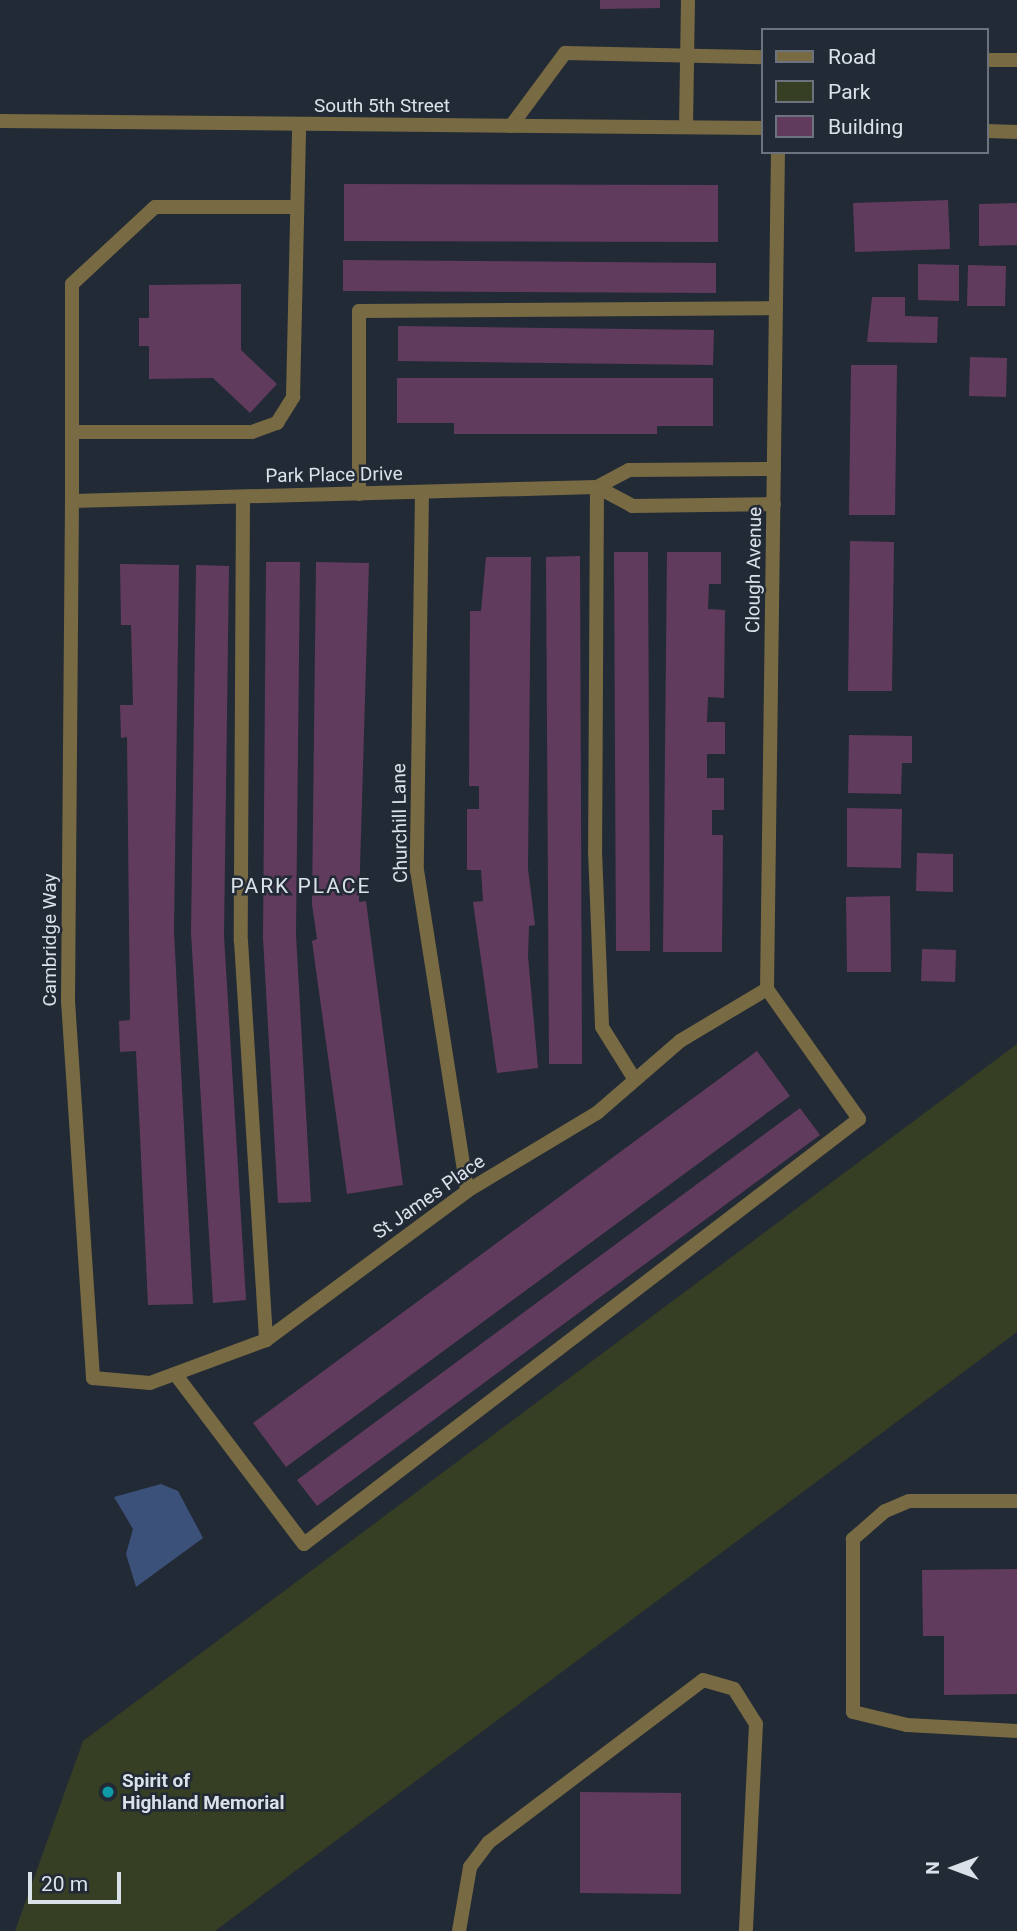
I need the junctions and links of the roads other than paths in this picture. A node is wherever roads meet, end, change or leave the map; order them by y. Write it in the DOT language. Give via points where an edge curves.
graph roads {
  1 [pos="688,0"];
  2 [pos="687,55"];
  3 [pos="762,57"];
  4 [pos="989,60"];
  5 [pos="1017,60"];
  6 [pos="0,121"];
  7 [pos="299,124"];
  8 [pos="511,126"];
  9 [pos="686,127"];
  10 [pos="762,128"];
  11 [pos="989,131"];
  12 [pos="1017,132"];
  13 [pos="778,154"];
  14 [pos="297,207"];
  15 [pos="776,308"];
  16 [pos="72,432"];
  17 [pos="774,468"];
  18 [pos="597,487"];
  19 [pos="422,492"];
  20 [pos="359,494"];
  21 [pos="243,497"];
  22 [pos="72,501"];
  23 [pos="774,505"];
  24 [pos="767,989"];
  25 [pos="635,1080"];
  26 [pos="467,1191"];
  27 [pos="266,1340"];
  28 [pos="176,1375"];
  29 [pos="93,1378"];
  30 [pos="1017,1501"];
  31 [pos="1017,1731"];
  32 [pos="459,1931"];
  33 [pos="746,1931"];
  1 -- 2 [label="street"];
  2 -- 3 [label="street"];
  2 -- 8 [label="street" via="565,54"];
  2 -- 9 [label="street"];
  4 -- 5 [label="street"];
  6 -- 7 [label="street, South 5th Street"];
  7 -- 8 [label="street, South 5th Street"];
  7 -- 14 [label="street"];
  8 -- 9 [label="street, South 5th Street"];
  9 -- 10 [label="street, South 5th Street"];
  11 -- 12 [label="street"];
  13 -- 15 [label="street, Clough Avenue"];
  14 -- 16 [label="street, Cambridge Way" via="155,207 72,284"];
  14 -- 16 [label="street" via="293,397 277,423 253,432"];
  15 -- 17 [label="street, Clough Avenue"];
  15 -- 20 [label="street" via="359,311"];
  16 -- 22 [label="street, Cambridge Way"];
  17 -- 18 [label="street, Park Place Drive" via="628,470"];
  17 -- 23 [label="street, Clough Avenue"];
  18 -- 19 [label="street, Park Place Drive"];
  18 -- 23 [label="street" via="632,506"];
  18 -- 25 [label="street" via="594,851 602,1027"];
  19 -- 20 [label="street, Park Place Drive"];
  19 -- 26 [label="street, Churchill Lane" via="417,870"];
  20 -- 21 [label="street, Park Place Drive"];
  21 -- 22 [label="street, Park Place Drive"];
  21 -- 27 [label="street" via="241,942"];
  22 -- 29 [label="street, Cambridge Way" via="68,1001"];
  23 -- 24 [label="street, Clough Avenue"];
  24 -- 25 [label="street, St James Place" via="680,1041"];
  24 -- 28 [label="street" via="859,1119 304,1544"];
  25 -- 26 [label="street, St James Place" via="597,1113"];
  26 -- 27 [label="street, St James Place"];
  27 -- 28 [label="street, St James Place"];
  28 -- 29 [label="street, St James Place" via="150,1383"];
  30 -- 31 [label="street" via="909,1501 885,1511 853,1539 853,1712 907,1725"];
  32 -- 33 [label="street" via="470,1867 489,1842 703,1680 734,1689 756,1724"];
}
